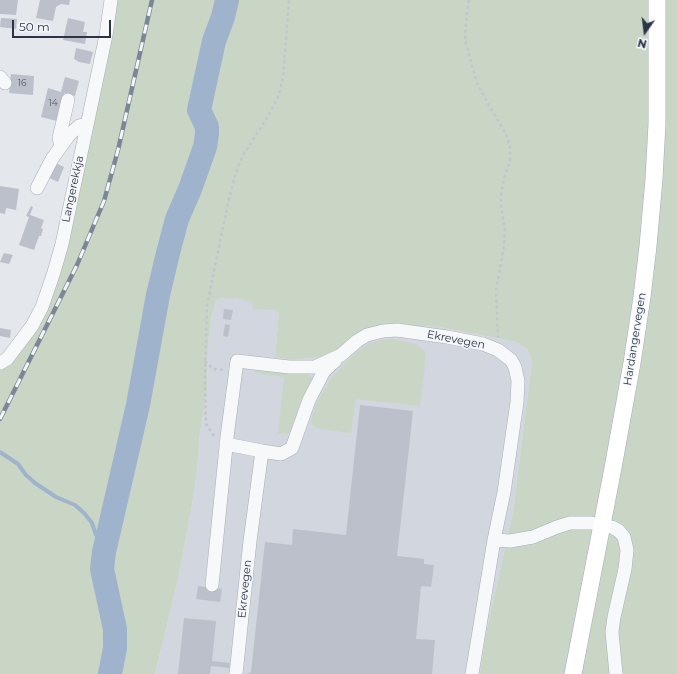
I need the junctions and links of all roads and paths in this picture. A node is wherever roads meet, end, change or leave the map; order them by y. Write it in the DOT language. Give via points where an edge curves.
graph roads {
  1 [pos="111,0"];
  2 [pos="290,0"];
  3 [pos="469,0"];
  4 [pos="657,0"];
  5 [pos="68,100"];
  6 [pos="87,124"];
  7 [pos="62,146"];
  8 [pos="37,188"];
  9 [pos="498,350"];
  10 [pos="341,355"];
  11 [pos="205,361"];
  12 [pos="0,363"];
  13 [pos="236,372"];
  14 [pos="226,440"];
  15 [pos="262,451"];
  16 [pos="592,523"];
  17 [pos="612,527"];
  18 [pos="494,540"];
  19 [pos="212,585"];
  20 [pos="236,674"];
  21 [pos="472,674"];
  22 [pos="573,674"];
  23 [pos="616,674"];
  1 -- 6 [label="street, Langerekkja"];
  2 -- 11 [label="path" via="283,78 278,97 242,155 228,203 207,305"];
  3 -- 9 [label="path" via="465,40 477,83 506,134 510,148 510,160 501,196 505,230 496,291"];
  4 -- 22 [label="main road, Hardangervegen" via="657,124 642,297 615,460"];
  5 -- 7 [label="street" via="59,138"];
  6 -- 7 [label="street" via="74,130"];
  6 -- 12 [label="street, Langerekkja" via="62,244 49,289 32,326"];
  7 -- 8 [label="street"];
  9 -- 10 [label="street, Ekrevegen" via="483,344 397,330 367,335"];
  9 -- 18 [label="street, Ekrevegen" via="511,360 518,381 504,492"];
  10 -- 13 [label="street, Ekrevegen" via="315,367 237,361"];
  10 -- 15 [label="street, Ekrevegen" via="324,371 309,400 292,448 281,454"];
  11 -- 13 [label="path" via="213,369"];
  11 -- 14 [label="path" via="206,424 215,436"];
  13 -- 14 [label="street"];
  14 -- 15 [label="street"];
  14 -- 19 [label="street"];
  15 -- 20 [label="street, Ekrevegen"];
  16 -- 18 [label="street" via="570,524 533,537 510,541"];
  17 -- 23 [label="street" via="619,530 624,537 627,550 612,632"];
  18 -- 21 [label="street, Ekrevegen"];
}
